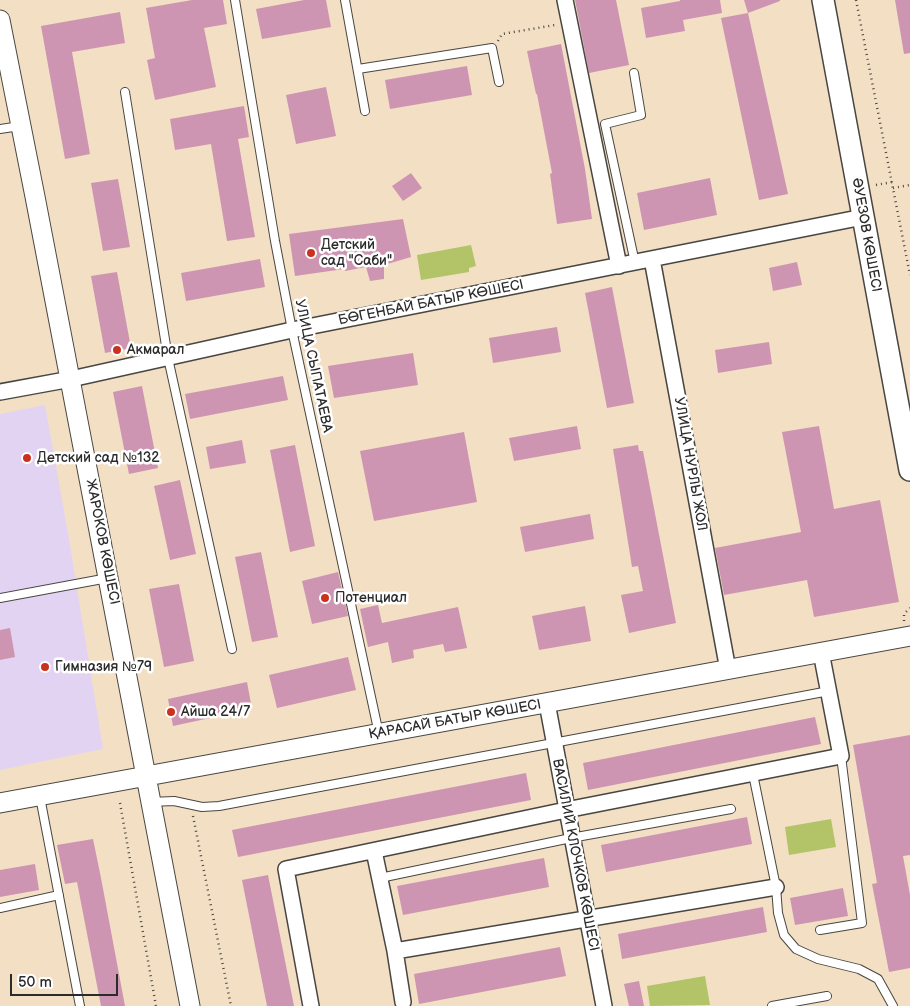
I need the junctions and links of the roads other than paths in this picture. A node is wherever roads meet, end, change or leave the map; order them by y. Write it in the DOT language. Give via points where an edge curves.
graph roads {
  1 [pos="235,0"];
  2 [pos="345,0"];
  3 [pos="565,0"];
  4 [pos="824,0"];
  5 [pos="0,20"];
  6 [pos="358,69"];
  7 [pos="634,73"];
  8 [pos="499,82"];
  9 [pos="125,92"];
  10 [pos="365,112"];
  11 [pos="21,126"];
  12 [pos="0,129"];
  13 [pos="863,217"];
  14 [pos="652,259"];
  15 [pos="635,263"];
  16 [pos="619,266"];
  17 [pos="292,330"];
  18 [pos="168,358"];
  19 [pos="71,379"];
  20 [pos="0,392"];
  21 [pos="910,470"];
  22 [pos="108,578"];
  23 [pos="0,598"];
  24 [pos="910,636"];
  25 [pos="232,650"];
  26 [pos="821,652"];
  27 [pos="728,670"];
  28 [pos="829,691"];
  29 [pos="547,703"];
  30 [pos="379,734"];
  31 [pos="554,743"];
  32 [pos="841,756"];
  33 [pos="753,774"];
  34 [pos="145,777"];
  35 [pos="40,796"];
  36 [pos="150,802"];
  37 [pos="0,803"];
  38 [pos="731,809"];
  39 [pos="566,810"];
  40 [pos="571,838"];
  41 [pos="374,851"];
  42 [pos="380,878"];
  43 [pos="776,887"];
  44 [pos="59,895"];
  45 [pos="0,908"];
  46 [pos="587,919"];
  47 [pos="820,930"];
  48 [pos="395,952"];
  49 [pos="826,996"];
  50 [pos="403,1002"];
  51 [pos="80,1006"];
  52 [pos="190,1006"];
  53 [pos="311,1006"];
  54 [pos="604,1006"];
  55 [pos="772,1006"];
  56 [pos="893,1006"];
  1 -- 17 [label="lane, УЛИЦА СЫПАТАЕВА"];
  2 -- 6 [label="lane"];
  3 -- 16 [label="street"];
  4 -- 13 [label="main road, ӘУЕЗОВ КӨШЕСІ"];
  5 -- 11 [label="street, ЖАРОКОВ КӨШЕСІ"];
  6 -- 8 [label="lane" via="492,48"];
  6 -- 10 [label="lane"];
  7 -- 15 [label="lane" via="641,115 605,124"];
  9 -- 18 [label="lane"];
  11 -- 12 [label="lane"];
  11 -- 19 [label="street, ЖАРОКОВ КӨШЕСІ"];
  13 -- 14 [label="street, БӨГЕНБАЙ БАТЫР КӨШЕСІ"];
  13 -- 21 [label="main road, ӘУЕЗОВ КӨШЕСІ"];
  14 -- 15 [label="street, БӨГЕНБАЙ БАТЫР КӨШЕСІ"];
  14 -- 27 [label="street, УЛИЦА НУРЛЫ ЖОЛ"];
  15 -- 16 [label="street, БӨГЕНБАЙ БАТЫР КӨШЕСІ"];
  16 -- 17 [label="street, БӨГЕНБАЙ БАТЫР КӨШЕСІ"];
  17 -- 18 [label="street, БӨГЕНБАЙ БАТЫР КӨШЕСІ"];
  17 -- 30 [label="lane, УЛИЦА СЫПАТАЕВА"];
  18 -- 19 [label="street, БӨГЕНБАЙ БАТЫР КӨШЕСІ"];
  18 -- 25 [label="lane"];
  19 -- 20 [label="street, БӨГЕНБАЙ БАТЫР КӨШЕСІ"];
  19 -- 22 [label="street, ЖАРОКОВ КӨШЕСІ"];
  22 -- 23 [label="lane"];
  22 -- 34 [label="street, ЖАРОКОВ КӨШЕСІ"];
  24 -- 26 [label="street, ҚАРАСАЙ БАТЫР КӨШЕСІ"];
  26 -- 27 [label="street, ҚАРАСАЙ БАТЫР КӨШЕСІ"];
  26 -- 28 [label="street"];
  27 -- 29 [label="street, ҚАРАСАЙ БАТЫР КӨШЕСІ"];
  28 -- 31 [label="lane"];
  28 -- 32 [label="street"];
  29 -- 30 [label="street, ҚАРАСАЙ БАТЫР КӨШЕСІ"];
  29 -- 31 [label="street, ВАСИЛИЙ КЛОЧКОВ КӨШЕСІ"];
  30 -- 34 [label="street, ҚАРАСАЙ БАТЫР КӨШЕСІ"];
  31 -- 36 [label="lane" via="219,806"];
  31 -- 39 [label="street, ВАСИЛИЙ КЛОЧКОВ КӨШЕСІ"];
  32 -- 33 [label="street"];
  32 -- 47 [label="lane" via="862,923"];
  33 -- 39 [label="street"];
  33 -- 43 [label="lane"];
  34 -- 35 [label="street, ҚАРАСАЙ БАТЫР КӨШЕСІ"];
  34 -- 36 [label="street, ЖАРОКОВ КӨШЕСІ"];
  35 -- 37 [label="street, ҚАРАСАЙ БАТЫР КӨШЕСІ"];
  35 -- 44 [label="lane"];
  36 -- 52 [label="street, ЖАРОКОВ КӨШЕСІ"];
  38 -- 40 [label="lane"];
  39 -- 40 [label="street, ВАСИЛИЙ КЛОЧКОВ КӨШЕСІ"];
  39 -- 41 [label="street"];
  40 -- 42 [label="lane"];
  40 -- 46 [label="street, ВАСИЛИЙ КЛОЧКОВ КӨШЕСІ"];
  41 -- 42 [label="street"];
  41 -- 53 [label="street" via="286,870"];
  42 -- 48 [label="street"];
  43 -- 46 [label="street"];
  43 -- 56 [label="lane" via="784,934 796,949 818,959 859,969 878,979"];
  44 -- 45 [label="lane"];
  44 -- 51 [label="lane"];
  46 -- 48 [label="street"];
  46 -- 54 [label="street, ВАСИЛИЙ КЛОЧКОВ КӨШЕСІ"];
  48 -- 50 [label="street"];
  49 -- 55 [label="lane"];
}
